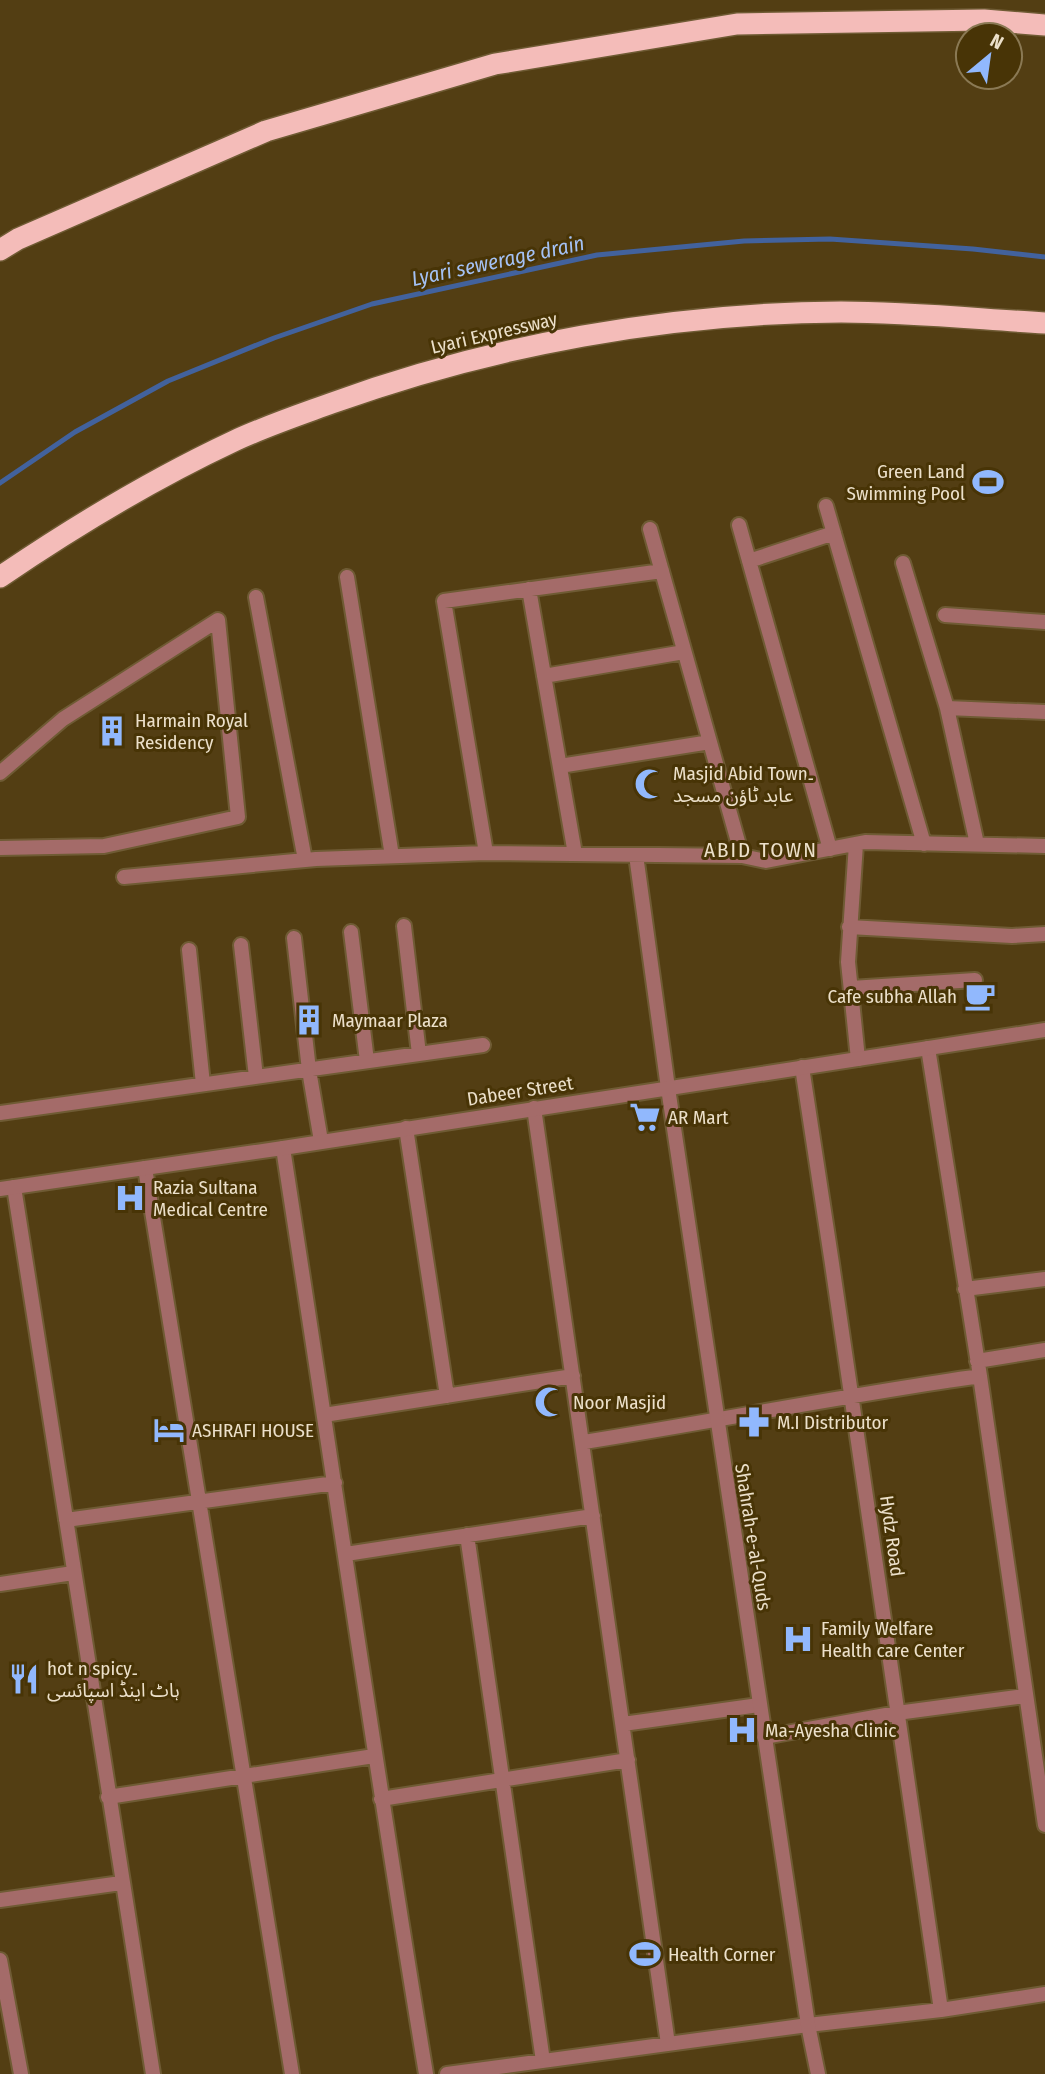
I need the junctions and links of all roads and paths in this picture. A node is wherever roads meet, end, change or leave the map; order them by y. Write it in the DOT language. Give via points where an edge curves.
graph roads {
  1 [pos="1045,24"];
  2 [pos="0,250"];
  3 [pos="1045,323"];
  4 [pos="826,506"];
  5 [pos="739,526"];
  6 [pos="650,529"];
  7 [pos="834,533"];
  8 [pos="749,561"];
  9 [pos="903,564"];
  10 [pos="662,571"];
  11 [pos="0,577"];
  12 [pos="347,578"];
  13 [pos="528,589"];
  14 [pos="256,597"];
  15 [pos="945,615"];
  16 [pos="1045,622"];
  17 [pos="684,652"];
  18 [pos="544,676"];
  19 [pos="947,708"];
  20 [pos="1045,712"];
  21 [pos="710,742"];
  22 [pos="559,766"];
  23 [pos="0,773"];
  24 [pos="856,844"];
  25 [pos="924,844"];
  26 [pos="977,844"];
  27 [pos="1045,846"];
  28 [pos="0,848"];
  29 [pos="830,849"];
  30 [pos="486,853"];
  31 [pos="575,854"];
  32 [pos="636,855"];
  33 [pos="392,856"];
  34 [pos="742,856"];
  35 [pos="305,860"];
  36 [pos="124,877"];
  37 [pos="404,926"];
  38 [pos="849,927"];
  39 [pos="351,932"];
  40 [pos="1045,934"];
  41 [pos="294,938"];
  42 [pos="241,945"];
  43 [pos="189,950"];
  44 [pos="975,980"];
  45 [pos="851,988"];
  46 [pos="1045,1030"];
  47 [pos="482,1045"];
  48 [pos="928,1048"];
  49 [pos="419,1054"];
  50 [pos="858,1059"];
  51 [pos="367,1061"];
  52 [pos="802,1068"];
  53 [pos="309,1070"];
  54 [pos="256,1077"];
  55 [pos="203,1084"];
  56 [pos="668,1088"];
  57 [pos="534,1108"];
  58 [pos="0,1113"];
  59 [pos="406,1128"];
  60 [pos="321,1141"];
  61 [pos="283,1148"];
  62 [pos="145,1168"];
  63 [pos="7,1188"];
  64 [pos="1045,1279"];
  65 [pos="965,1289"];
  66 [pos="1045,1350"];
  67 [pos="978,1368"];
  68 [pos="573,1376"];
  69 [pos="853,1395"];
  70 [pos="447,1396"];
  71 [pos="324,1415"];
  72 [pos="716,1421"];
  73 [pos="584,1442"];
  74 [pos="335,1483"];
  75 [pos="199,1502"];
  76 [pos="593,1516"];
  77 [pos="66,1520"];
  78 [pos="467,1535"];
  79 [pos="345,1554"];
  80 [pos="73,1573"];
  81 [pos="0,1584"];
  82 [pos="1025,1696"];
  83 [pos="759,1705"];
  84 [pos="897,1713"];
  85 [pos="623,1724"];
  86 [pos="764,1737"];
  87 [pos="1039,1747"];
  88 [pos="374,1756"];
  89 [pos="628,1760"];
  90 [pos="243,1776"];
  91 [pos="503,1780"];
  92 [pos="108,1797"];
  93 [pos="381,1799"];
  94 [pos="1045,1825"];
  95 [pos="121,1883"];
  96 [pos="0,1900"];
  97 [pos="0,1960"];
  98 [pos="1045,1994"];
  99 [pos="941,2010"];
  100 [pos="807,2025"];
  101 [pos="668,2044"];
  102 [pos="543,2061"];
  103 [pos="21,2074"];
  104 [pos="153,2074"];
  105 [pos="292,2074"];
  106 [pos="426,2074"];
  107 [pos="447,2074"];
  108 [pos="818,2074"];
  1 -- 2 [label="highway" via="984,20 737,24 495,64 266,131"];
  3 -- 11 [label="highway, Lyari Expressway" via="842,312 752,316 616,331 450,365 237,439 137,492"];
  4 -- 7 [label="street"];
  5 -- 8 [label="street"];
  6 -- 10 [label="street"];
  7 -- 8 [label="street"];
  7 -- 25 [label="street"];
  8 -- 29 [label="street"];
  9 -- 19 [label="street"];
  10 -- 13 [label="street"];
  10 -- 17 [label="street"];
  12 -- 33 [label="street"];
  13 -- 18 [label="street"];
  13 -- 30 [label="street" via="444,601"];
  14 -- 35 [label="street"];
  15 -- 16 [label="street"];
  17 -- 18 [label="street"];
  17 -- 21 [label="street"];
  18 -- 22 [label="street"];
  19 -- 20 [label="street"];
  19 -- 26 [label="street"];
  21 -- 22 [label="street"];
  21 -- 34 [label="street"];
  22 -- 31 [label="street"];
  23 -- 28 [label="street" via="63,719 218,620 239,817 104,846"];
  24 -- 25 [label="street"];
  24 -- 29 [label="street"];
  24 -- 38 [label="street"];
  25 -- 26 [label="street"];
  26 -- 27 [label="street"];
  29 -- 34 [label="street" via="766,861"];
  30 -- 31 [label="street"];
  30 -- 33 [label="street"];
  31 -- 32 [label="street"];
  32 -- 34 [label="street"];
  32 -- 56 [label="street, Shahrah-e-al-Quds"];
  33 -- 35 [label="street"];
  35 -- 36 [label="street"];
  37 -- 49 [label="street"];
  38 -- 40 [label="street"];
  38 -- 45 [label="street"];
  39 -- 51 [label="street"];
  41 -- 53 [label="street"];
  42 -- 54 [label="street"];
  43 -- 55 [label="street"];
  44 -- 45 [label="street"];
  45 -- 50 [label="street"];
  46 -- 48 [label="street, Dabeer Street"];
  47 -- 49 [label="street"];
  48 -- 50 [label="street, Dabeer Street"];
  48 -- 65 [label="street"];
  49 -- 51 [label="street"];
  50 -- 52 [label="street, Dabeer Street"];
  51 -- 53 [label="street"];
  52 -- 56 [label="street, Dabeer Street"];
  52 -- 69 [label="street, Hydz Road"];
  53 -- 54 [label="street"];
  53 -- 60 [label="street"];
  54 -- 55 [label="street"];
  55 -- 58 [label="street"];
  56 -- 57 [label="street, Dabeer Street"];
  56 -- 72 [label="street, Shahrah-e-al-Quds"];
  57 -- 59 [label="street, Dabeer Street"];
  57 -- 68 [label="street"];
  59 -- 60 [label="street, Dabeer Street"];
  59 -- 70 [label="street"];
  60 -- 61 [label="street, Dabeer Street"];
  61 -- 62 [label="street, Dabeer Street"];
  61 -- 71 [label="street"];
  62 -- 63 [label="street, Dabeer Street"];
  62 -- 75 [label="street"];
  63 -- 77 [label="street"];
  64 -- 65 [label="street"];
  65 -- 67 [label="street"];
  66 -- 67 [label="street"];
  67 -- 69 [label="street"];
  67 -- 82 [label="street"];
  68 -- 70 [label="street"];
  68 -- 73 [label="street"];
  69 -- 72 [label="street"];
  69 -- 84 [label="street, Hydz Road"];
  70 -- 71 [label="street"];
  71 -- 74 [label="street"];
  72 -- 73 [label="street"];
  72 -- 83 [label="street, Shahrah-e-al-Quds"];
  73 -- 76 [label="street"];
  74 -- 75 [label="street"];
  74 -- 79 [label="street"];
  75 -- 77 [label="street"];
  75 -- 90 [label="street"];
  76 -- 78 [label="street"];
  76 -- 85 [label="street"];
  77 -- 80 [label="street"];
  78 -- 79 [label="street"];
  78 -- 91 [label="street"];
  79 -- 88 [label="street"];
  80 -- 81 [label="street"];
  80 -- 92 [label="street"];
  82 -- 84 [label="street"];
  82 -- 87 [label="street"];
  83 -- 85 [label="street"];
  83 -- 86 [label="street, Shahrah-e-al-Quds"];
  84 -- 86 [label="street"];
  84 -- 99 [label="street, Hydz Road"];
  85 -- 89 [label="street"];
  86 -- 100 [label="street, Shahrah-e-al-Quds"];
  87 -- 94 [label="street"];
  88 -- 90 [label="street"];
  88 -- 93 [label="street"];
  89 -- 91 [label="street"];
  89 -- 101 [label="street"];
  90 -- 92 [label="street"];
  90 -- 105 [label="street"];
  91 -- 93 [label="street"];
  91 -- 102 [label="street"];
  92 -- 95 [label="street"];
  93 -- 106 [label="street"];
  95 -- 96 [label="street"];
  95 -- 104 [label="street"];
  97 -- 103 [label="street"];
  98 -- 99 [label="street"];
  99 -- 100 [label="street"];
  100 -- 101 [label="street"];
  100 -- 108 [label="street, Shahrah-e-al-Quds"];
  101 -- 102 [label="street"];
  102 -- 107 [label="street"];
}
